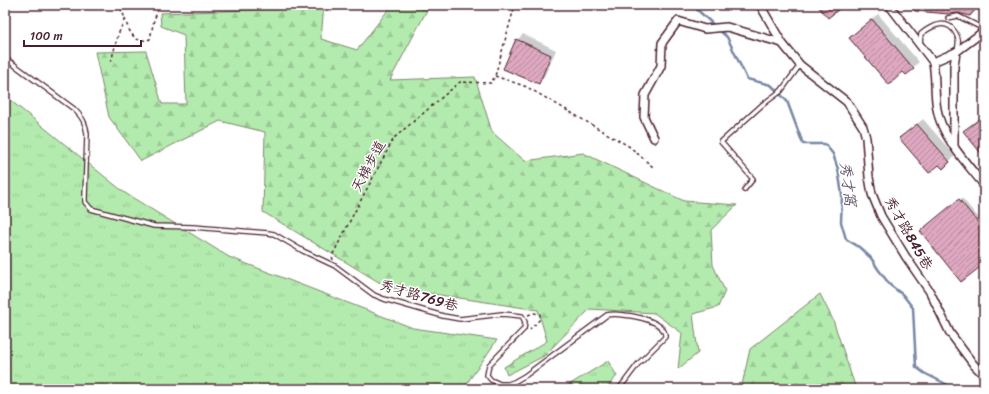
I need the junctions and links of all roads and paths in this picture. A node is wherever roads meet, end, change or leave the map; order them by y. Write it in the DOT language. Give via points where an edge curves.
graph roads {
  1 [pos="119,5"];
  2 [pos="160,5"];
  3 [pos="515,5"];
  4 [pos="760,5"];
  5 [pos="889,5"];
  6 [pos="125,18"];
  7 [pos="948,18"];
  8 [pos="984,30"];
  9 [pos="782,43"];
  10 [pos="920,44"];
  11 [pos="956,52"];
  12 [pos="5,58"];
  13 [pos="111,62"];
  14 [pos="933,62"];
  15 [pos="800,64"];
  16 [pos="495,76"];
  17 [pos="654,138"];
  18 [pos="954,146"];
  19 [pos="653,167"];
  20 [pos="984,185"];
  21 [pos="744,190"];
  22 [pos="335,266"];
  23 [pos="984,375"];
  24 [pos="620,389"];
  1 -- 6 [label="path"];
  2 -- 6 [label="path" via="150,39 137,39 131,33"];
  3 -- 16 [label="path"];
  4 -- 9 [label="street, 秀才路845巷"];
  5 -- 10 [label="street"];
  6 -- 13 [label="path"];
  7 -- 8 [label="lane" via="958,16"];
  8 -- 11 [label="street"];
  9 -- 15 [label="street, 秀才路845巷"];
  9 -- 17 [label="street" via="727,27 705,29 678,21 662,43 661,66 645,95 644,117"];
  10 -- 11 [label="lane" via="921,34 930,27 943,24 952,28 958,37 959,45"];
  10 -- 14 [label="street"];
  11 -- 14 [label="street"];
  11 -- 18 [label="street"];
  12 -- 22 [label="lane, 秀才路769巷" via="74,109 83,119 87,134 85,197 91,209 154,226 274,234"];
  14 -- 18 [label="street" via="937,109"];
  15 -- 21 [label="lane" via="781,91 721,142 753,179"];
  15 -- 23 [label="street, 秀才路845巷" via="847,102 863,127 872,194 881,216 930,292 950,333"];
  16 -- 19 [label="path" via="527,87 630,146"];
  16 -- 22 [label="path, 天梯步道" via="491,83 460,82 394,138 332,256"];
  18 -- 20 [label="street"];
  22 -- 24 [label="lane, 秀才路769巷" via="374,296 443,316 460,319 502,314 522,316 526,322 524,329 487,369 487,375 491,380 500,384 508,384 526,375 607,315 619,314 660,325 665,336 638,364"];
}
